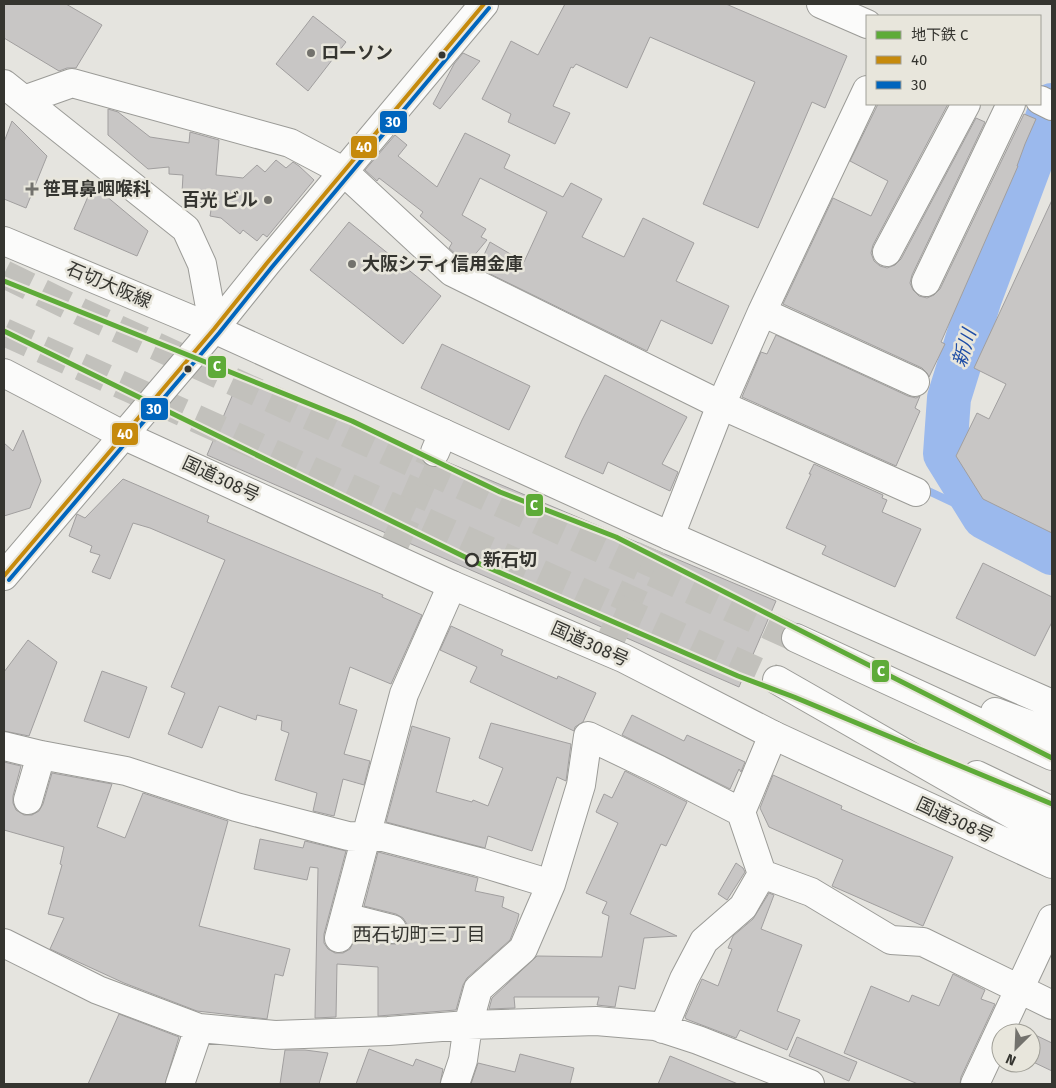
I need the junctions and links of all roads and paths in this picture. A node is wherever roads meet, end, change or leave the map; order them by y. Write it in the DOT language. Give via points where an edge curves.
graph roads {
  1 [pos="484,4"];
  2 [pos="821,4"];
  3 [pos="866,24"];
  4 [pos="14,92"];
  5 [pos="866,92"];
  6 [pos="965,105"];
  7 [pos="1011,105"];
  8 [pos="343,171"];
  9 [pos="4,241"];
  10 [pos="887,252"];
  11 [pos="926,282"];
  12 [pos="762,312"];
  13 [pos="214,329"];
  14 [pos="4,373"];
  15 [pos="915,382"];
  16 [pos="721,406"];
  17 [pos="124,435"];
  18 [pos="916,492"];
  19 [pos="670,536"];
  20 [pos="4,576"];
  21 [pos="452,585"];
  22 [pos="1052,704"];
  23 [pos="1052,733"];
  24 [pos="773,735"];
  25 [pos="4,746"];
  26 [pos="41,755"];
  27 [pos="1052,756"];
  28 [pos="28,800"];
  29 [pos="1052,811"];
  30 [pos="741,812"];
  31 [pos="366,837"];
  32 [pos="1052,837"];
  33 [pos="1052,864"];
  34 [pos="762,874"];
  35 [pos="551,884"];
  36 [pos="1052,919"];
  37 [pos="392,929"];
  38 [pos="4,943"];
  39 [pos="1020,989"];
  40 [pos="1052,1005"];
  41 [pos="468,1025"];
  42 [pos="199,1028"];
  43 [pos="663,1028"];
  44 [pos="180,1084"];
  45 [pos="455,1084"];
  46 [pos="810,1084"];
  47 [pos="976,1084"];
  1 -- 8 [label="main road"];
  2 -- 3 [label="main road"];
  4 -- 8 [label="main road" via="72,83 290,143"];
  4 -- 13 [label="main road" via="186,229 202,264"];
  5 -- 12 [label="main road"];
  6 -- 10 [label="main road"];
  7 -- 11 [label="main road"];
  8 -- 13 [label="main road"];
  8 -- 16 [label="main road" via="452,272"];
  9 -- 13 [label="main road, 石切大阪線"];
  12 -- 15 [label="main road"];
  12 -- 16 [label="main road"];
  13 -- 17 [label="main road"];
  13 -- 19 [label="main road" via="439,442"];
  14 -- 17 [label="main road"];
  16 -- 18 [label="main road"];
  16 -- 19 [label="main road"];
  17 -- 20 [label="main road"];
  17 -- 21 [label="main road, 国道308号" via="392,550"];
  19 -- 22 [label="main road"];
  21 -- 24 [label="main road, 国道308号" via="623,658"];
  21 -- 31 [label="main road" via="404,694"];
  23 -- 27 [label="main road" via="796,638"];
  24 -- 30 [label="main road"];
  24 -- 33 [label="main road, 国道308号"];
  25 -- 26 [label="main road"];
  26 -- 28 [label="main road"];
  26 -- 31 [label="main road" via="126,771 236,807 348,836"];
  29 -- 32 [label="main road" via="778,680"];
  30 -- 34 [label="main road"];
  30 -- 35 [label="main road" via="588,736 581,785"];
  31 -- 35 [label="main road" via="383,837"];
  31 -- 37 [label="main road" via="342,927"];
  34 -- 39 [label="main road" via="811,892 891,940 923,942"];
  34 -- 43 [label="main road" via="743,907 704,940"];
  35 -- 41 [label="main road" via="523,949 478,989"];
  36 -- 39 [label="main road"];
  38 -- 42 [label="main road" via="98,990"];
  39 -- 40 [label="main road"];
  39 -- 47 [label="main road"];
  41 -- 42 [label="main road" via="275,1035"];
  41 -- 43 [label="main road" via="596,1022"];
  41 -- 45 [label="main road" via="463,1060"];
  42 -- 44 [label="main road"];
  43 -- 46 [label="main road"];
}
